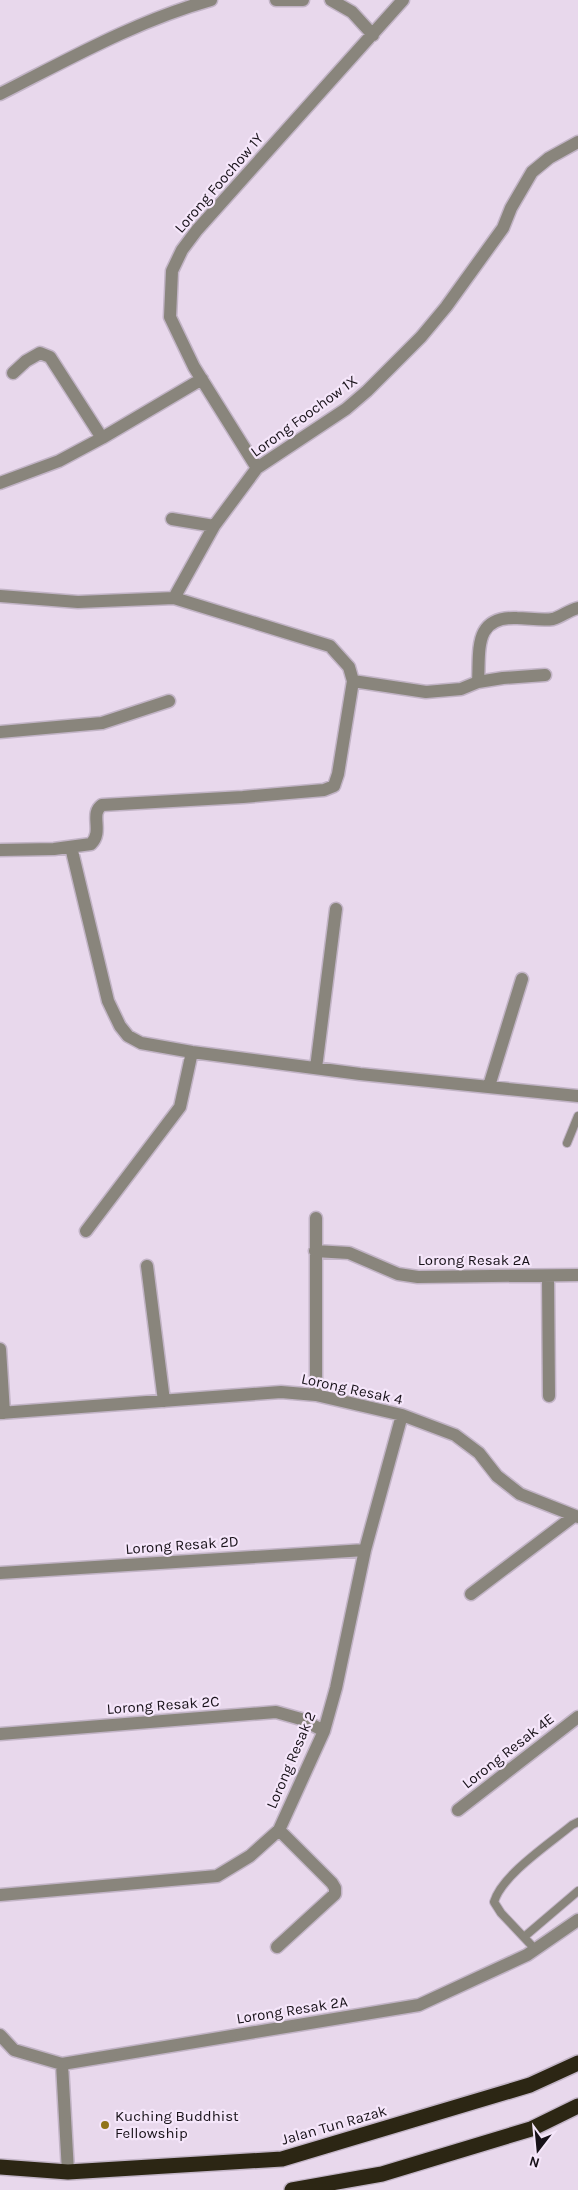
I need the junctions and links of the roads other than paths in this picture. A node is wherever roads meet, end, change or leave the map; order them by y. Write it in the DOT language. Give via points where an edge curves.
graph roads {
  1 [pos="211,0"];
  2 [pos="276,0"];
  3 [pos="302,0"];
  4 [pos="331,0"];
  5 [pos="403,0"];
  6 [pos="373,34"];
  7 [pos="0,94"];
  8 [pos="578,142"];
  9 [pos="13,373"];
  10 [pos="202,379"];
  11 [pos="102,438"];
  12 [pos="257,468"];
  13 [pos="0,483"];
  14 [pos="172,519"];
  15 [pos="214,526"];
  16 [pos="0,596"];
  17 [pos="174,598"];
  18 [pos="578,608"];
  19 [pos="545,675"];
  20 [pos="353,681"];
  21 [pos="478,682"];
  22 [pos="169,701"];
  23 [pos="0,732"];
  24 [pos="71,847"];
  25 [pos="0,850"];
  26 [pos="336,908"];
  27 [pos="522,979"];
  28 [pos="192,1052"];
  29 [pos="316,1068"];
  30 [pos="489,1086"];
  31 [pos="578,1096"];
  32 [pos="578,1116"];
  33 [pos="567,1143"];
  34 [pos="316,1218"];
  35 [pos="86,1231"];
  36 [pos="315,1250"];
  37 [pos="147,1266"];
  38 [pos="578,1275"];
  39 [pos="548,1277"];
  40 [pos="0,1349"];
  41 [pos="316,1395"];
  42 [pos="549,1396"];
  43 [pos="164,1401"];
  44 [pos="2,1413"];
  45 [pos="402,1415"];
  46 [pos="576,1517"];
  47 [pos="365,1550"];
  48 [pos="0,1573"];
  49 [pos="470,1594"];
  50 [pos="578,1717"];
  51 [pos="324,1731"];
  52 [pos="0,1734"];
  53 [pos="458,1810"];
  54 [pos="578,1822"];
  55 [pos="279,1830"];
  56 [pos="578,1891"];
  57 [pos="0,1895"];
  58 [pos="578,1920"];
  59 [pos="524,1938"];
  60 [pos="277,1947"];
  61 [pos="534,1949"];
  62 [pos="0,2035"];
  63 [pos="578,2063"];
  64 [pos="62,2064"];
  65 [pos="578,2106"];
  66 [pos="0,2167"];
  67 [pos="68,2172"];
  68 [pos="292,2190"];
  1 -- 7 [label="street" via="170,12 116,36"];
  2 -- 3 [label="street"];
  4 -- 6 [label="street" via="352,12"];
  5 -- 6 [label="street, Lorong Foochow 1Y"];
  6 -- 10 [label="street, Lorong Foochow 1Y" via="182,250 172,271 170,317"];
  8 -- 12 [label="street, Lorong Foochow 1X" via="532,172 499,234 446,307 414,344 346,409"];
  9 -- 11 [label="street" via="40,353 50,357"];
  10 -- 11 [label="street"];
  10 -- 12 [label="street, Lorong Foochow 1Y"];
  11 -- 13 [label="street" via="59,461"];
  12 -- 15 [label="street, Lorong Foochow 1X"];
  14 -- 15 [label="street"];
  15 -- 17 [label="street, Lorong Foochow 1X"];
  16 -- 17 [label="street" via="78,602"];
  17 -- 20 [label="street" via="330,646 349,667"];
  18 -- 21 [label="street" via="553,619 509,617 485,627 480,641"];
  19 -- 21 [label="street"];
  20 -- 21 [label="street" via="426,692 461,689"];
  20 -- 24 [label="street" via="334,786 324,790 243,797 102,804 96,814 98,831 94,840 84,846"];
  22 -- 23 [label="street" via="102,723"];
  24 -- 25 [label="street"];
  24 -- 28 [label="street" via="104,987 120,1026 128,1036 141,1043"];
  26 -- 29 [label="street"];
  27 -- 30 [label="street"];
  28 -- 29 [label="street"];
  28 -- 35 [label="street" via="180,1108"];
  29 -- 30 [label="street"];
  30 -- 31 [label="street"];
  32 -- 33 [label="lane"];
  34 -- 36 [label="street"];
  36 -- 39 [label="street, Lorong Resak 2A" via="349,1253 398,1274 418,1278"];
  36 -- 41 [label="street"];
  37 -- 43 [label="street"];
  38 -- 39 [label="street, Lorong Resak 2A"];
  39 -- 42 [label="street"];
  40 -- 44 [label="street"];
  41 -- 43 [label="street, Lorong Resak 4" via="281,1392"];
  41 -- 45 [label="street, Lorong Resak 4"];
  43 -- 44 [label="street, Lorong Resak 4"];
  45 -- 46 [label="street, Lorong Resak 4" via="456,1435 520,1494"];
  45 -- 47 [label="street, Lorong Resak 2"];
  46 -- 49 [label="street"];
  47 -- 48 [label="street, Lorong Resak 2D"];
  47 -- 51 [label="street, Lorong Resak 2"];
  50 -- 53 [label="street, Lorong Resak 4E"];
  51 -- 52 [label="street, Lorong Resak 2C" via="301,1719 276,1712"];
  51 -- 55 [label="street, Lorong Resak 2"];
  54 -- 59 [label="lane" via="506,1879 496,1892 494,1902"];
  55 -- 57 [label="street, Lorong Resak 2" via="250,1856 217,1876"];
  55 -- 60 [label="street" via="336,1888 332,1900"];
  56 -- 59 [label="lane"];
  58 -- 61 [label="street, Lorong Resak 2A"];
  59 -- 61 [label="lane"];
  61 -- 64 [label="street, Lorong Resak 2A" via="419,2005"];
  62 -- 64 [label="street, Lorong Resak 2A" via="14,2050"];
  63 -- 67 [label="highway, Jalan Tun Razak" via="530,2086 282,2159"];
  64 -- 67 [label="street"];
  65 -- 68 [label="highway" via="531,2129 382,2174"];
  66 -- 67 [label="highway, Jalan Tun Razak"];
}
